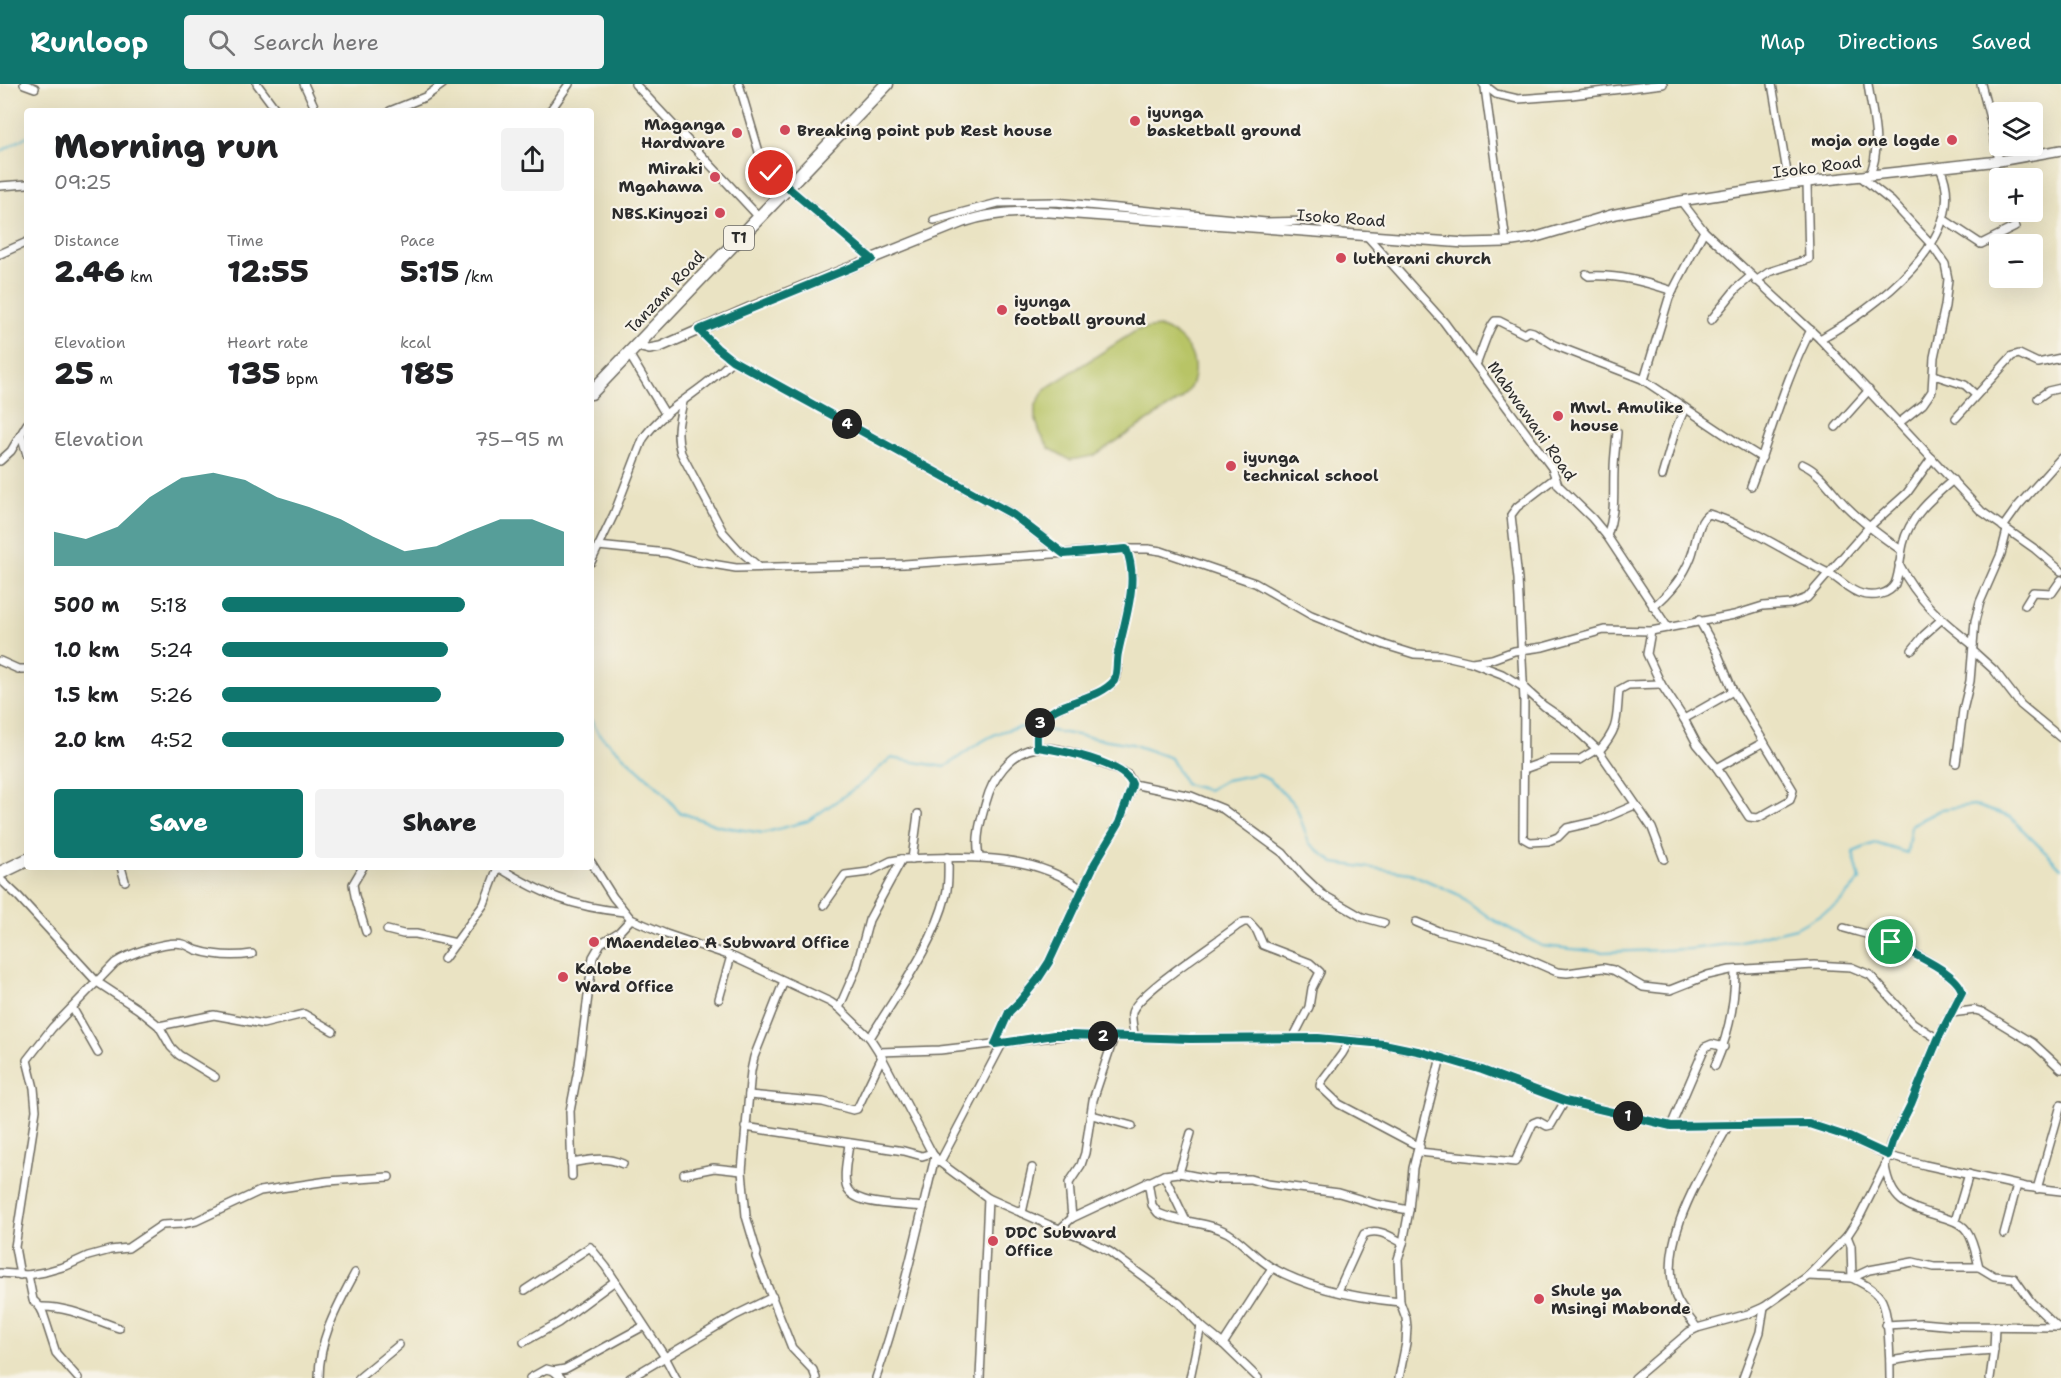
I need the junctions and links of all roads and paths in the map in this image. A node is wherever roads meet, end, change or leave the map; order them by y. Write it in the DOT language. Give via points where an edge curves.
graph roads {
  1 [pos="24,84"];
  2 [pos="257,84"];
  3 [pos="304,84"];
  4 [pos="443,84"];
  5 [pos="569,84"];
  6 [pos="635,84"];
  7 [pos="739,84"];
  8 [pos="887,84"];
  9 [pos="1663,84"];
  10 [pos="1772,84"];
  11 [pos="1868,84"];
  12 [pos="1981,84"];
  13 [pos="1484,86"];
  14 [pos="35,88"];
  15 [pos="275,108"];
  16 [pos="314,108"];
  17 [pos="398,108"];
  18 [pos="552,108"];
  19 [pos="2061,150"];
  20 [pos="1999,161"];
  21 [pos="1940,168"];
  22 [pos="1865,176"];
  23 [pos="1807,183"];
  24 [pos="24,184"];
  25 [pos="1790,184"];
  26 [pos="0,186"];
  27 [pos="787,188"];
  28 [pos="1681,201"];
  29 [pos="759,217"];
  30 [pos="1943,219"];
  31 [pos="934,220"];
  32 [pos="2015,227"];
  33 [pos="1704,231"];
  34 [pos="1334,232"];
  35 [pos="1366,235"];
  36 [pos="1506,242"];
  37 [pos="24,243"];
  38 [pos="1931,244"];
  39 [pos="0,254"];
  40 [pos="872,259"];
  41 [pos="1586,274"];
  42 [pos="1754,278"];
  43 [pos="1673,291"];
  44 [pos="1711,320"];
  45 [pos="699,330"];
  46 [pos="1811,330"];
  47 [pos="1820,339"];
  48 [pos="633,350"];
  49 [pos="2061,358"];
  50 [pos="732,360"];
  51 [pos="1476,365"];
  52 [pos="1934,375"];
  53 [pos="1644,380"];
  54 [pos="2061,387"];
  55 [pos="594,390"];
  56 [pos="1869,390"];
  57 [pos="1976,394"];
  58 [pos="2038,398"];
  59 [pos="683,402"];
  60 [pos="1685,408"];
  61 [pos="666,415"];
  62 [pos="1956,418"];
  63 [pos="1899,423"];
  64 [pos="1836,427"];
  65 [pos="24,429"];
  66 [pos="1617,432"];
  67 [pos="21,434"];
  68 [pos="24,444"];
  69 [pos="1762,458"];
  70 [pos="1932,458"];
  71 [pos="2061,458"];
  72 [pos="0,461"];
  73 [pos="1802,464"];
  74 [pos="1662,476"];
  75 [pos="1555,478"];
  76 [pos="1953,480"];
  77 [pos="1752,486"];
  78 [pos="1869,527"];
  79 [pos="2005,529"];
  80 [pos="1606,536"];
  81 [pos="598,546"];
  82 [pos="1126,549"];
  83 [pos="1901,550"];
  84 [pos="1064,554"];
  85 [pos="594,555"];
  86 [pos="1899,564"];
  87 [pos="759,567"];
  88 [pos="2060,568"];
  89 [pos="1828,573"];
  90 [pos="2061,580"];
  91 [pos="2025,605"];
  92 [pos="1653,607"];
  93 [pos="1942,619"];
  94 [pos="1699,620"];
  95 [pos="1668,628"];
  96 [pos="1651,631"];
  97 [pos="1973,648"];
  98 [pos="1521,650"];
  99 [pos="1912,650"];
  100 [pos="0,661"];
  101 [pos="1471,662"];
  102 [pos="24,669"];
  103 [pos="1661,684"];
  104 [pos="1523,687"];
  105 [pos="1733,691"];
  106 [pos="1684,719"];
  107 [pos="2061,738"];
  108 [pos="1764,742"];
  109 [pos="1037,747"];
  110 [pos="1598,750"];
  111 [pos="1956,764"];
  112 [pos="1717,768"];
  113 [pos="1524,769"];
  114 [pos="1132,784"];
  115 [pos="1635,805"];
  116 [pos="918,814"];
  117 [pos="979,856"];
  118 [pos="948,857"];
  119 [pos="902,859"];
  120 [pos="912,859"];
  121 [pos="1664,859"];
  122 [pos="24,861"];
  123 [pos="594,867"];
  124 [pos="122,870"];
  125 [pos="361,870"];
  126 [pos="497,870"];
  127 [pos="503,870"];
  128 [pos="0,873"];
  129 [pos="0,879"];
  130 [pos="125,881"];
  131 [pos="1083,890"];
  132 [pos="824,905"];
  133 [pos="624,912"];
  134 [pos="631,919"];
  135 [pos="1416,922"];
  136 [pos="1384,923"];
  137 [pos="1844,928"];
  138 [pos="387,930"];
  139 [pos="366,932"];
  140 [pos="456,944"];
  141 [pos="252,954"];
  142 [pos="731,956"];
  143 [pos="444,959"];
  144 [pos="1735,970"];
  145 [pos="784,981"];
  146 [pos="98,982"];
  147 [pos="719,999"];
  148 [pos="839,1008"];
  149 [pos="73,1009"];
  150 [pos="1952,1013"];
  151 [pos="159,1026"];
  152 [pos="333,1031"];
  153 [pos="1114,1037"];
  154 [pos="1134,1037"];
  155 [pos="870,1038"];
  156 [pos="1293,1038"];
  157 [pos="1938,1039"];
  158 [pos="1350,1040"];
  159 [pos="998,1044"];
  160 [pos="1724,1047"];
  161 [pos="98,1053"];
  162 [pos="880,1055"];
  163 [pos="1441,1058"];
  164 [pos="1715,1066"];
  165 [pos="2061,1069"];
  166 [pos="215,1077"];
  167 [pos="749,1095"];
  168 [pos="1565,1101"];
  169 [pos="2061,1105"];
  170 [pos="1092,1115"];
  171 [pos="1132,1126"];
  172 [pos="1671,1126"];
  173 [pos="1728,1126"];
  174 [pos="745,1127"];
  175 [pos="1191,1133"];
  176 [pos="849,1143"];
  177 [pos="1419,1149"];
  178 [pos="1888,1155"];
  179 [pos="936,1157"];
  180 [pos="571,1163"];
  181 [pos="623,1164"];
  182 [pos="1885,1166"];
  183 [pos="1032,1168"];
  184 [pos="742,1171"];
  185 [pos="1179,1173"];
  186 [pos="684,1174"];
  187 [pos="1969,1174"];
  188 [pos="1164,1175"];
  189 [pos="572,1176"];
  190 [pos="390,1178"];
  191 [pos="1148,1181"];
  192 [pos="2017,1185"];
  193 [pos="2037,1189"];
  194 [pos="2061,1191"];
  195 [pos="988,1198"];
  196 [pos="923,1207"];
  197 [pos="1409,1210"];
  198 [pos="1022,1213"];
  199 [pos="1072,1218"];
  200 [pos="1186,1221"];
  201 [pos="1955,1221"];
  202 [pos="1060,1229"];
  203 [pos="2004,1233"];
  204 [pos="1847,1236"];
  205 [pos="1403,1243"];
  206 [pos="1979,1267"];
  207 [pos="1272,1268"];
  208 [pos="0,1273"];
  209 [pos="356,1273"];
  210 [pos="24,1275"];
  211 [pos="1809,1276"];
  212 [pos="1852,1278"];
  213 [pos="615,1281"];
  214 [pos="525,1290"];
  215 [pos="1338,1292"];
  216 [pos="773,1297"];
  217 [pos="1400,1302"];
  218 [pos="1764,1306"];
  219 [pos="40,1307"];
  220 [pos="1886,1325"];
  221 [pos="644,1326"];
  222 [pos="1201,1326"];
  223 [pos="1995,1326"];
  224 [pos="118,1328"];
  225 [pos="1697,1328"];
  226 [pos="2059,1328"];
  227 [pos="524,1342"];
  228 [pos="1223,1344"];
  229 [pos="399,1345"];
  230 [pos="1994,1350"];
  231 [pos="665,1357"];
  232 [pos="1890,1361"];
  233 [pos="554,1371"];
  234 [pos="78,1378"];
  235 [pos="319,1378"];
  236 [pos="359,1378"];
  237 [pos="530,1378"];
  238 [pos="561,1378"];
  239 [pos="630,1378"];
  240 [pos="676,1378"];
  241 [pos="816,1378"];
  242 [pos="876,1378"];
  243 [pos="980,1378"];
  244 [pos="1190,1378"];
  245 [pos="1258,1378"];
  246 [pos="1399,1378"];
  247 [pos="1635,1378"];
  248 [pos="1743,1378"];
  249 [pos="1890,1378"];
  250 [pos="1990,1378"];
  1 -- 14 [label="street"];
  2 -- 15 [label="street"];
  3 -- 16 [label="street"];
  4 -- 17 [label="street" via="425,97"];
  5 -- 18 [label="street"];
  6 -- 29 [label="street"];
  7 -- 27 [label="street" via="759,152 771,173"];
  8 -- 27 [label="highway, Tanzam Road / T1"];
  9 -- 13 [label="street" via="1518,99 1501,96"];
  10 -- 25 [label="street"];
  11 -- 22 [label="street" via="1877,148 1876,161"];
  12 -- 20 [label="street"];
  13 -- 36 [label="street"];
  19 -- 20 [label="street, Isoko Road"];
  20 -- 21 [label="street, Isoko Road"];
  21 -- 22 [label="street, Isoko Road"];
  21 -- 30 [label="street" via="1947,186"];
  22 -- 23 [label="street, Isoko Road"];
  22 -- 38 [label="street"];
  23 -- 25 [label="street, Isoko Road"];
  23 -- 42 [label="street" via="1809,259"];
  24 -- 26 [label="street"];
  25 -- 28 [label="street, Isoko Road"];
  27 -- 29 [label="highway, Tanzam Road / T1"];
  27 -- 40 [label="street"];
  28 -- 33 [label="street"];
  28 -- 36 [label="street, Isoko Road"];
  29 -- 48 [label="highway, Tanzam Road / T1"];
  30 -- 32 [label="street" via="1981,244"];
  30 -- 38 [label="street"];
  31 -- 34 [label="street" via="998,203 1055,202 1266,222 1319,222"];
  33 -- 42 [label="street"];
  33 -- 43 [label="street"];
  34 -- 35 [label="street, Isoko Road"];
  34 -- 40 [label="street, Isoko Road" via="1010,212 975,218"];
  35 -- 36 [label="street, Isoko Road" via="1465,243"];
  35 -- 51 [label="street, Mabwawani Road"];
  37 -- 39 [label="street"];
  38 -- 47 [label="street" via="1912,269 1870,307"];
  38 -- 52 [label="street" via="1945,264 1947,279"];
  40 -- 45 [label="street, Isoko Road"];
  41 -- 43 [label="street" via="1646,282"];
  42 -- 44 [label="street" via="1736,289"];
  42 -- 46 [label="street"];
  43 -- 53 [label="street"];
  45 -- 48 [label="street, Isoko Road" via="660,347"];
  45 -- 50 [label="street"];
  46 -- 47 [label="street"];
  46 -- 69 [label="street" via="1795,361"];
  47 -- 56 [label="street"];
  48 -- 55 [label="highway, Tanzam Road / T1"];
  48 -- 61 [label="street"];
  49 -- 57 [label="street" via="2038,363 2019,354 2012,356"];
  50 -- 59 [label="street" via="711,382"];
  50 -- 84 [label="street" via="1005,509"];
  51 -- 53 [label="street" via="1491,325 1499,321"];
  51 -- 75 [label="street, Mabwawani Road" via="1552,468"];
  52 -- 57 [label="street"];
  52 -- 63 [label="street" via="1929,396"];
  53 -- 60 [label="street"];
  54 -- 58 [label="street"];
  56 -- 63 [label="street"];
  56 -- 64 [label="street"];
  57 -- 62 [label="street"];
  59 -- 61 [label="street"];
  59 -- 87 [label="street" via="677,430 681,453 723,532"];
  60 -- 69 [label="street"];
  60 -- 74 [label="street"];
  61 -- 81 [label="street" via="643,439"];
  63 -- 70 [label="street"];
  65 -- 67 [label="street"];
  66 -- 80 [label="street" via="1614,516"];
  67 -- 68 [label="street"];
  67 -- 72 [label="street"];
  69 -- 77 [label="street"];
  70 -- 76 [label="street"];
  70 -- 78 [label="street" via="1902,498"];
  71 -- 79 [label="street" via="2018,506"];
  73 -- 78 [label="street" via="1817,472"];
  75 -- 80 [label="street, Mabwawani Road"];
  75 -- 98 [label="street" via="1511,515"];
  76 -- 79 [label="street" via="1981,511"];
  76 -- 83 [label="street" via="1935,495 1907,530"];
  78 -- 83 [label="street"];
  78 -- 89 [label="street"];
  79 -- 88 [label="street"];
  79 -- 97 [label="street" via="2001,554 1980,602"];
  80 -- 92 [label="street, Mabwawani Road"];
  81 -- 85 [label="street"];
  81 -- 87 [label="street" via="667,553 728,568"];
  82 -- 84 [label="street"];
  82 -- 101 [label="street" via="1161,551 1255,583 1311,615 1385,645 1414,654 1441,654"];
  82 -- 109 [label="street" via="1131,564 1129,610 1114,681 1100,692 1055,711 1038,726"];
  83 -- 86 [label="street"];
  84 -- 87 [label="street" via="904,564"];
  86 -- 89 [label="street" via="1892,588 1878,595 1859,594"];
  86 -- 93 [label="street" via="1918,596"];
  89 -- 92 [label="street" via="1709,514 1701,521 1682,576"];
  89 -- 94 [label="street" via="1801,601"];
  90 -- 91 [label="street" via="2052,593 2033,592"];
  92 -- 95 [label="street, Mabwawani Road"];
  93 -- 97 [label="street"];
  93 -- 99 [label="street"];
  94 -- 95 [label="street"];
  94 -- 105 [label="street"];
  95 -- 96 [label="street"];
  96 -- 98 [label="street" via="1604,630"];
  96 -- 103 [label="street" via="1647,654"];
  97 -- 107 [label="street" via="2021,705"];
  97 -- 111 [label="street"];
  98 -- 101 [label="street"];
  98 -- 104 [label="street"];
  100 -- 102 [label="street"];
  101 -- 104 [label="street"];
  103 -- 106 [label="street"];
  103 -- 110 [label="street" via="1619,690 1616,724 1611,737"];
  104 -- 110 [label="street"];
  104 -- 113 [label="street"];
  105 -- 106 [label="street"];
  105 -- 108 [label="street"];
  106 -- 112 [label="street"];
  108 -- 112 [label="street"];
  108 -- 112 [label="street" via="1793,790 1793,796 1781,807 1758,818 1749,817"];
  109 -- 114 [label="street" via="1095,760 1128,776"];
  109 -- 117 [label="street" via="1017,756 992,785 981,825"];
  110 -- 113 [label="street" via="1579,760 1549,760"];
  110 -- 115 [label="street"];
  113 -- 115 [label="street" via="1523,835 1527,841 1552,840 1567,828 1598,821"];
  114 -- 131 [label="street" via="1119,823"];
  114 -- 136 [label="street" via="1191,796 1223,809 1283,853 1323,894 1352,913"];
  115 -- 121 [label="street" via="1652,828"];
  116 -- 120 [label="street"];
  117 -- 118 [label="street"];
  117 -- 131 [label="street" via="1041,869"];
  118 -- 120 [label="street"];
  118 -- 155 [label="street" via="942,909 924,950"];
  119 -- 120 [label="street"];
  119 -- 132 [label="street" via="869,872 845,875"];
  119 -- 148 [label="street" via="869,920 856,969"];
  122 -- 128 [label="highway"];
  123 -- 133 [label="street"];
  124 -- 130 [label="street"];
  125 -- 139 [label="street" via="353,884"];
  126 -- 140 [label="street" via="484,904"];
  127 -- 133 [label="street" via="568,903"];
  129 -- 146 [label="street"];
  131 -- 159 [label="street" via="1049,962 1009,1012"];
  133 -- 134 [label="street"];
  134 -- 142 [label="street"];
  134 -- 180 [label="street" via="601,943 593,957 570,1111"];
  135 -- 144 [label="street" via="1438,932 1498,946 1557,972 1604,968 1655,989 1670,990 1708,975"];
  137 -- 150 [label="street" via="1891,942 1955,980 1962,992"];
  138 -- 140 [label="street"];
  140 -- 143 [label="street"];
  141 -- 146 [label="street" via="227,957 180,944 160,946 128,955"];
  142 -- 145 [label="street"];
  142 -- 147 [label="street"];
  144 -- 157 [label="street" via="1814,965 1858,969 1876,980 1913,1023"];
  144 -- 160 [label="street" via="1733,1012"];
  145 -- 148 [label="street"];
  145 -- 167 [label="street" via="754,1057"];
  146 -- 149 [label="street"];
  146 -- 151 [label="street"];
  148 -- 155 [label="street"];
  149 -- 161 [label="street"];
  149 -- 210 [label="street" via="52,1028 27,1063 36,1110 15,1247"];
  150 -- 157 [label="street"];
  150 -- 165 [label="street" via="1982,1012 2033,1043"];
  151 -- 152 [label="street" via="214,1015 263,1024 304,1014"];
  151 -- 166 [label="street" via="179,1055"];
  153 -- 154 [label="street"];
  153 -- 159 [label="street" via="1054,1035"];
  153 -- 170 [label="street" via="1097,1086"];
  154 -- 156 [label="street"];
  154 -- 156 [label="street" via="1132,1013 1148,992 1249,922 1263,945 1310,963 1320,972"];
  155 -- 162 [label="street"];
  156 -- 158 [label="street"];
  157 -- 178 [label="street"];
  158 -- 163 [label="street"];
  158 -- 177 [label="street" via="1320,1086 1339,1104"];
  159 -- 162 [label="street"];
  159 -- 179 [label="street"];
  160 -- 164 [label="street"];
  160 -- 172 [label="street" via="1705,1047"];
  162 -- 167 [label="street" via="857,1109"];
  162 -- 179 [label="street"];
  163 -- 168 [label="street"];
  163 -- 177 [label="street"];
  167 -- 174 [label="street"];
  168 -- 172 [label="street"];
  168 -- 177 [label="street" via="1551,1125 1533,1123 1515,1162"];
  169 -- 193 [label="street"];
  170 -- 171 [label="street"];
  170 -- 199 [label="street" via="1081,1165 1069,1183"];
  172 -- 173 [label="street"];
  173 -- 178 [label="street" via="1809,1124"];
  173 -- 225 [label="street" via="1689,1199 1670,1262 1677,1301"];
  174 -- 176 [label="street"];
  174 -- 184 [label="street"];
  175 -- 185 [label="street"];
  176 -- 179 [label="street"];
  176 -- 196 [label="street" via="845,1182 851,1196 869,1202"];
  177 -- 197 [label="street"];
  178 -- 182 [label="street"];
  178 -- 187 [label="street"];
  179 -- 195 [label="street"];
  179 -- 196 [label="street"];
  180 -- 181 [label="street" via="601,1159"];
  180 -- 189 [label="street"];
  182 -- 201 [label="street" via="1892,1191 1899,1200"];
  182 -- 204 [label="street"];
  183 -- 198 [label="street"];
  184 -- 186 [label="street" via="714,1168"];
  184 -- 216 [label="street" via="746,1216 756,1257"];
  185 -- 188 [label="street"];
  185 -- 197 [label="street" via="1210,1179 1259,1180"];
  187 -- 192 [label="street"];
  187 -- 201 [label="street"];
  188 -- 191 [label="street"];
  188 -- 200 [label="street"];
  190 -- 210 [label="street" via="336,1180 260,1191 196,1221 162,1225 128,1248"];
  191 -- 199 [label="street"];
  191 -- 200 [label="street" via="1154,1210"];
  192 -- 193 [label="street"];
  192 -- 203 [label="street"];
  193 -- 194 [label="street"];
  195 -- 198 [label="street"];
  195 -- 243 [label="street"];
  196 -- 242 [label="street"];
  197 -- 205 [label="street"];
  198 -- 202 [label="street"];
  199 -- 202 [label="street"];
  200 -- 207 [label="street" via="1230,1234"];
  201 -- 206 [label="street" via="1966,1230"];
  202 -- 222 [label="street" via="1110,1252 1179,1302"];
  204 -- 211 [label="street"];
  204 -- 212 [label="street"];
  205 -- 215 [label="street" via="1380,1232 1364,1234"];
  205 -- 217 [label="street" via="1398,1259"];
  206 -- 212 [label="street" via="1934,1267 1913,1262 1869,1270"];
  206 -- 226 [label="street" via="1994,1276 2014,1278 2031,1302"];
  207 -- 215 [label="street"];
  207 -- 228 [label="street"];
  208 -- 210 [label="street"];
  209 -- 235 [label="street" via="330,1322"];
  210 -- 219 [label="street" via="33,1300"];
  211 -- 212 [label="street"];
  211 -- 218 [label="street"];
  212 -- 220 [label="street" via="1882,1300"];
  213 -- 214 [label="street" via="590,1247"];
  213 -- 221 [label="street"];
  213 -- 227 [label="street" via="558,1323"];
  215 -- 217 [label="street"];
  216 -- 231 [label="street"];
  216 -- 241 [label="street" via="792,1348"];
  217 -- 246 [label="street" via="1407,1327"];
  218 -- 225 [label="street"];
  218 -- 248 [label="street" via="1760,1332"];
  219 -- 224 [label="street" via="69,1310"];
  219 -- 234 [label="street" via="56,1353"];
  220 -- 223 [label="street"];
  220 -- 232 [label="street"];
  221 -- 231 [label="street"];
  221 -- 233 [label="street" via="565,1369"];
  222 -- 228 [label="street"];
  222 -- 244 [label="street"];
  223 -- 226 [label="street"];
  223 -- 230 [label="street"];
  225 -- 247 [label="street"];
  228 -- 245 [label="street"];
  229 -- 236 [label="street"];
  230 -- 232 [label="street"];
  230 -- 250 [label="street"];
  231 -- 239 [label="street"];
  231 -- 240 [label="street"];
  232 -- 249 [label="street"];
  233 -- 237 [label="street" via="546,1369"];
  233 -- 238 [label="street"];
}
